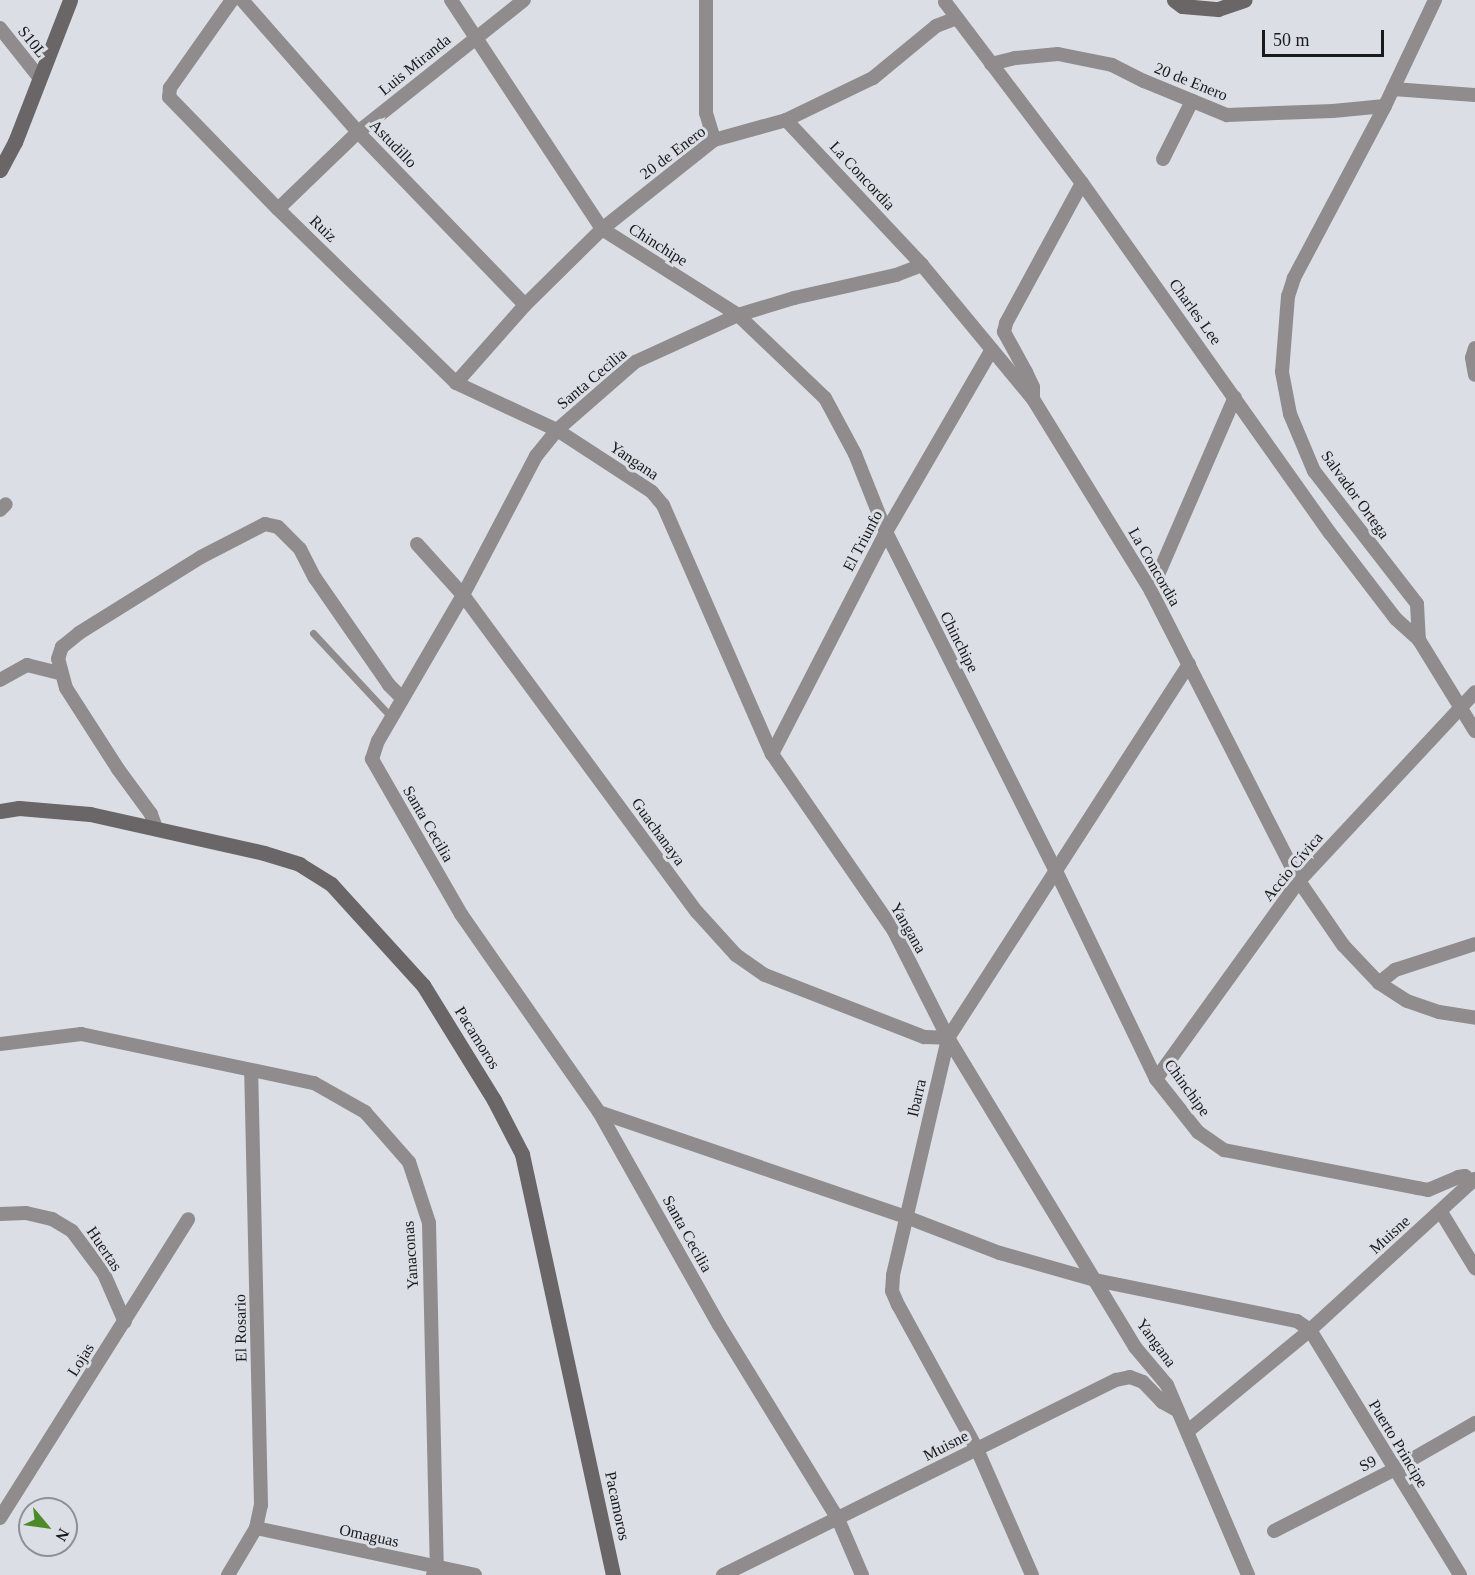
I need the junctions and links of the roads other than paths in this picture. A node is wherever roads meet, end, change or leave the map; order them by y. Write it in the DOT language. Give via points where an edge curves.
graph roads {
  1 [pos="70,0"];
  2 [pos="232,0"];
  3 [pos="242,0"];
  4 [pos="451,0"];
  5 [pos="524,0"];
  6 [pos="705,0"];
  7 [pos="1174,0"];
  8 [pos="1244,0"];
  9 [pos="1435,0"];
  10 [pos="946,1"];
  11 [pos="957,18"];
  12 [pos="0,28"];
  13 [pos="476,37"];
  14 [pos="991,64"];
  15 [pos="39,77"];
  16 [pos="1393,89"];
  17 [pos="1475,95"];
  18 [pos="1192,101"];
  19 [pos="1385,106"];
  20 [pos="786,120"];
  21 [pos="358,132"];
  22 [pos="714,140"];
  23 [pos="1163,159"];
  24 [pos="0,170"];
  25 [pos="1082,183"];
  26 [pos="278,209"];
  27 [pos="602,229"];
  28 [pos="922,265"];
  29 [pos="525,305"];
  30 [pos="738,315"];
  31 [pos="992,348"];
  32 [pos="1475,348"];
  33 [pos="1475,375"];
  34 [pos="456,383"];
  35 [pos="1235,397"];
  36 [pos="1032,399"];
  37 [pos="557,430"];
  38 [pos="886,532"];
  39 [pos="417,544"];
  40 [pos="1151,591"];
  41 [pos="463,595"];
  42 [pos="313,633"];
  43 [pos="1419,640"];
  44 [pos="1189,664"];
  45 [pos="60,673"];
  46 [pos="0,680"];
  47 [pos="1475,692"];
  48 [pos="402,698"];
  49 [pos="1460,709"];
  50 [pos="392,718"];
  51 [pos="1475,731"];
  52 [pos="772,754"];
  53 [pos="0,811"];
  54 [pos="156,828"];
  55 [pos="1055,869"];
  56 [pos="1299,881"];
  57 [pos="1475,944"];
  58 [pos="1379,983"];
  59 [pos="1475,1018"];
  60 [pos="948,1038"];
  61 [pos="0,1044"];
  62 [pos="251,1072"];
  63 [pos="1156,1079"];
  64 [pos="599,1112"];
  65 [pos="1474,1180"];
  66 [pos="1441,1212"];
  67 [pos="0,1214"];
  68 [pos="906,1217"];
  69 [pos="188,1219"];
  70 [pos="1475,1268"];
  71 [pos="1095,1280"];
  72 [pos="124,1322"];
  73 [pos="1310,1330"];
  74 [pos="1178,1412"];
  75 [pos="1475,1423"];
  76 [pos="1188,1431"];
  77 [pos="976,1449"];
  78 [pos="1394,1470"];
  79 [pos="0,1518"];
  80 [pos="838,1519"];
  81 [pos="256,1528"];
  82 [pos="1274,1531"];
  83 [pos="435,1571"];
  84 [pos="228,1575"];
  85 [pos="475,1575"];
  86 [pos="613,1575"];
  87 [pos="723,1575"];
  88 [pos="862,1575"];
  89 [pos="1032,1575"];
  90 [pos="1248,1575"];
  91 [pos="1460,1575"];
  1 -- 15 [label="street"];
  2 -- 26 [label="street, Ruiz" via="170,88 169,97"];
  3 -- 21 [label="street, Astudillo"];
  4 -- 13 [label="street, Chinchipe"];
  5 -- 13 [label="street, Luis Miranda"];
  6 -- 22 [label="street" via="706,113"];
  7 -- 8 [label="street" via="1182,6 1218,9"];
  9 -- 16 [label="street, Salvador Ortega"];
  10 -- 11 [label="street, Charles Lee"];
  11 -- 14 [label="street, Charles Lee"];
  11 -- 20 [label="street, 20 de Enero" via="936,26 873,78"];
  12 -- 15 [label="street, S10L"];
  13 -- 21 [label="street, Luis Miranda"];
  13 -- 27 [label="street, Chinchipe"];
  14 -- 18 [label="street, 20 de Enero" via="1058,54 1112,65"];
  14 -- 25 [label="street, Charles Lee"];
  15 -- 24 [label="street" via="15,142"];
  16 -- 17 [label="street"];
  16 -- 19 [label="street, Salvador Ortega"];
  18 -- 19 [label="street, 20 de Enero" via="1227,115"];
  18 -- 23 [label="street"];
  19 -- 43 [label="street, Salvador Ortega" via="1294,278 1288,296 1282,372 1290,414 1314,471 1417,604"];
  20 -- 22 [label="street, 20 de Enero"];
  20 -- 28 [label="street, La Concordia"];
  21 -- 26 [label="street, Luis Miranda"];
  21 -- 29 [label="street, Astudillo"];
  22 -- 27 [label="street, 20 de Enero"];
  25 -- 35 [label="street, Charles Lee"];
  25 -- 36 [label="street" via="1006,323 1004,332 1033,387"];
  26 -- 34 [label="street, Ruiz"];
  27 -- 29 [label="street, 20 de Enero"];
  27 -- 30 [label="street, Chinchipe"];
  28 -- 30 [label="street, Santa Cecilia"];
  28 -- 31 [label="street, La Concordia"];
  29 -- 34 [label="street, 20 de Enero"];
  30 -- 37 [label="street, Santa Cecilia" via="634,362"];
  30 -- 38 [label="street, Chinchipe" via="825,398 855,454"];
  31 -- 36 [label="street, La Concordia"];
  31 -- 38 [label="street, El Triunfo"];
  32 -- 33 [label="street"];
  34 -- 37 [label="street, Yangana"];
  35 -- 40 [label="street"];
  35 -- 43 [label="street, Charles Lee" via="1330,532 1396,619"];
  36 -- 40 [label="street, La Concordia"];
  37 -- 41 [label="street, Santa Cecilia" via="536,456"];
  37 -- 52 [label="street, Yangana" via="652,492 663,505"];
  38 -- 52 [label="street, El Triunfo"];
  38 -- 55 [label="street, Chinchipe"];
  39 -- 41 [label="street, Guachanaya"];
  40 -- 44 [label="street, La Concordia"];
  41 -- 48 [label="street, Santa Cecilia"];
  41 -- 60 [label="street, Guachanaya" via="697,912 736,955 765,975 924,1037"];
  42 -- 50 [label="lane"];
  43 -- 49 [label="street, Salvador Ortega"];
  44 -- 55 [label="street, Ibarra"];
  44 -- 56 [label="street, La Concordia"];
  45 -- 46 [label="street" via="27,665"];
  45 -- 48 [label="street" via="58,659 62,647 79,633 201,557 266,524 278,527 300,549 315,578"];
  45 -- 54 [label="street" via="118,769 151,814"];
  47 -- 49 [label="street, Accio Cívica"];
  48 -- 50 [label="street, Santa Cecilia"];
  49 -- 51 [label="street, Salvador Ortega"];
  49 -- 56 [label="street, Accio Cívica"];
  50 -- 64 [label="street, Santa Cecilia" via="372,759 461,914"];
  52 -- 60 [label="street, Yangana" via="894,931"];
  53 -- 54 [label="street, Pacamoros" via="19,808 90,814"];
  54 -- 86 [label="street, Pacamoros" via="298,864 331,884 423,985 494,1100 522,1154"];
  55 -- 60 [label="street, Ibarra"];
  55 -- 63 [label="street, Chinchipe"];
  56 -- 58 [label="street, La Concordia" via="1343,945"];
  56 -- 63 [label="street, Accio Cívica"];
  57 -- 58 [label="street" via="1395,970"];
  58 -- 59 [label="street, La Concordia" via="1407,1001"];
  60 -- 68 [label="street, Ibarra"];
  60 -- 71 [label="street, Yangana"];
  61 -- 62 [label="street, Yanaconas" via="81,1034"];
  62 -- 81 [label="street, El Rosario" via="261,1504"];
  62 -- 83 [label="street, Yanaconas" via="314,1083 365,1113 409,1161 429,1223"];
  63 -- 65 [label="street, Chinchipe" via="1198,1132 1224,1150 1428,1190 1458,1177"];
  64 -- 68 [label="street"];
  64 -- 80 [label="street, Santa Cecilia" via="719,1325"];
  65 -- 66 [label="street, Muisne"];
  66 -- 70 [label="street"];
  66 -- 73 [label="street, Muisne"];
  67 -- 72 [label="street, Huertas" via="26,1213 52,1219 72,1231 104,1274"];
  68 -- 71 [label="street" via="1000,1253"];
  68 -- 77 [label="street, Ibarra" via="892,1291"];
  69 -- 72 [label="street, Lojas"];
  71 -- 73 [label="street" via="1297,1321"];
  71 -- 74 [label="street, Yangana" via="1135,1347 1167,1385"];
  72 -- 79 [label="street, Lojas"];
  73 -- 76 [label="street, Muisne"];
  73 -- 78 [label="street, Puerto Principe"];
  74 -- 76 [label="street, Yangana"];
  74 -- 77 [label="street, Muisne" via="1143,1382 1130,1377 1116,1380"];
  75 -- 78 [label="street, S9"];
  76 -- 90 [label="street, Yangana"];
  77 -- 80 [label="street, Muisne"];
  77 -- 89 [label="street, Ibarra"];
  78 -- 82 [label="street, S9"];
  78 -- 91 [label="street, Puerto Principe"];
  80 -- 87 [label="street, Muisne"];
  80 -- 88 [label="street, Santa Cecilia"];
  81 -- 83 [label="street, Omaguas"];
  81 -- 84 [label="street, El Rosario"];
  83 -- 85 [label="street, Omaguas"];
}
